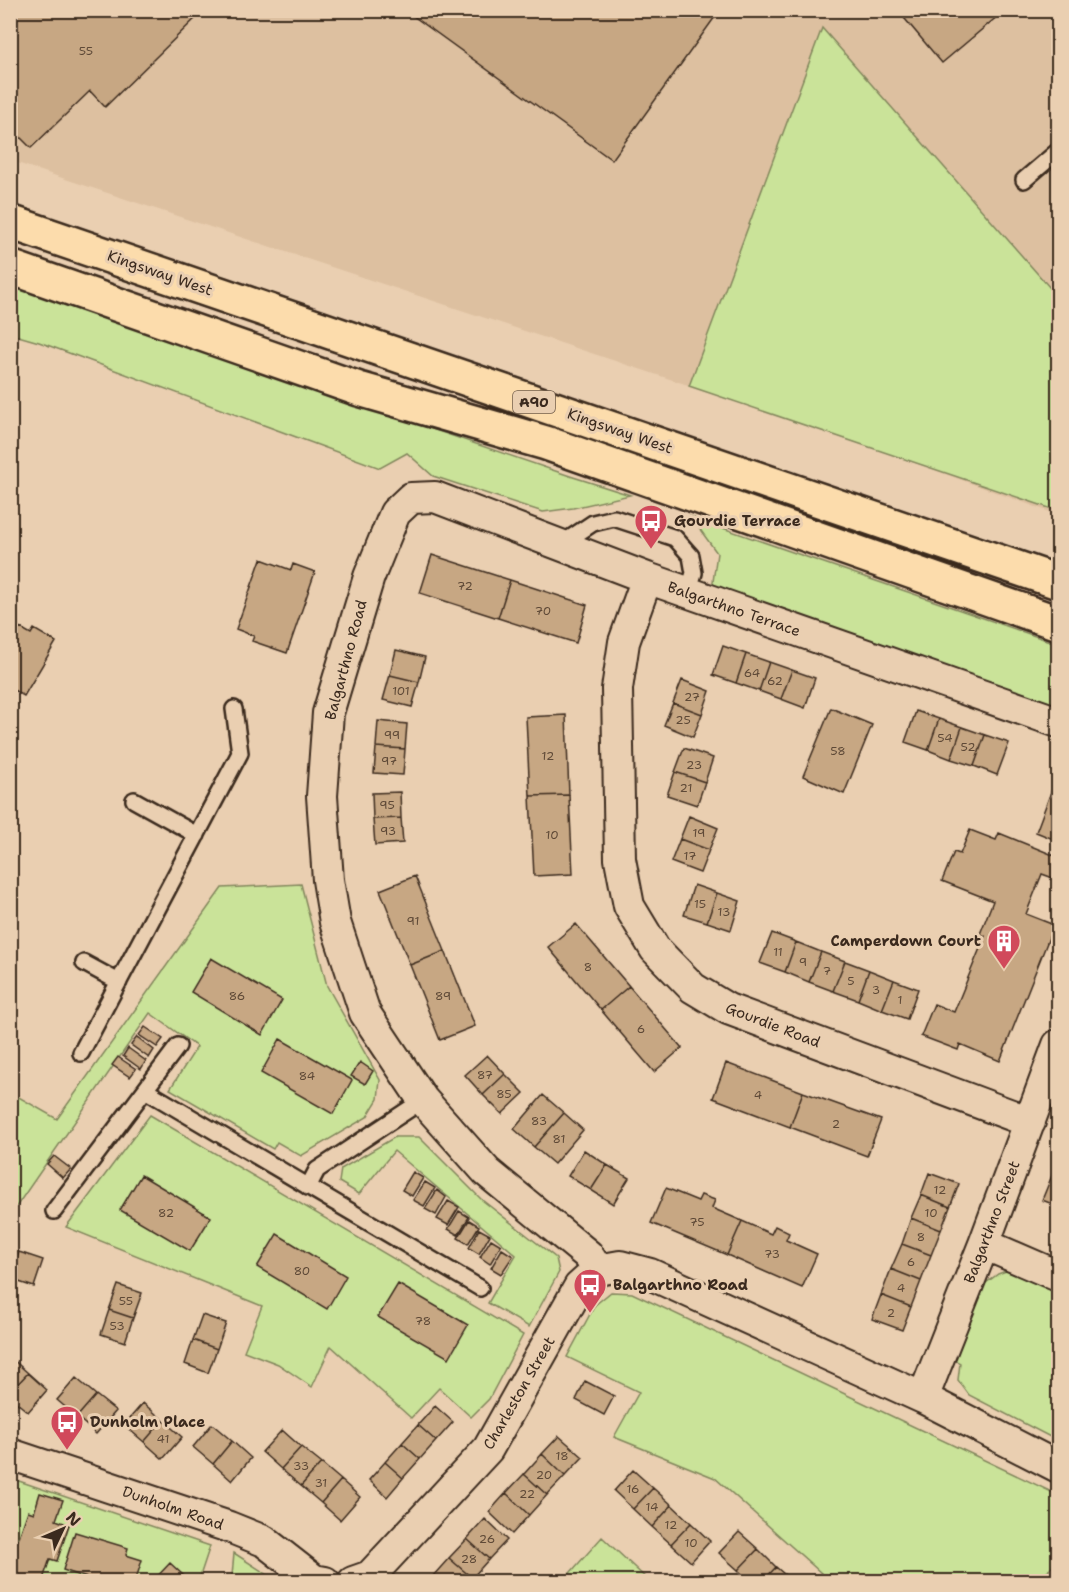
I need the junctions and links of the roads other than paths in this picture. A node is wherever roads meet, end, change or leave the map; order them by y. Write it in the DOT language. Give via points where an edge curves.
graph roads {
  1 [pos="1059,151"];
  2 [pos="1024,180"];
  3 [pos="10,222"];
  4 [pos="10,267"];
  5 [pos="411,498"];
  6 [pos="560,546"];
  7 [pos="647,578"];
  8 [pos="1059,582"];
  9 [pos="688,592"];
  10 [pos="1059,623"];
  11 [pos="234,709"];
  12 [pos="1059,722"];
  13 [pos="134,800"];
  14 [pos="197,836"];
  15 [pos="84,963"];
  16 [pos="119,982"];
  17 [pos="1059,1045"];
  18 [pos="178,1046"];
  19 [pos="81,1053"];
  20 [pos="145,1090"];
  21 [pos="423,1100"];
  22 [pos="1030,1122"];
  23 [pos="308,1186"];
  24 [pos="54,1211"];
  25 [pos="984,1244"];
  26 [pos="598,1270"];
  27 [pos="1059,1276"];
  28 [pos="480,1288"];
  29 [pos="923,1398"];
  30 [pos="10,1454"];
  31 [pos="1059,1467"];
  32 [pos="326,1581"];
  33 [pos="353,1581"];
  1 -- 2 [label="lane"];
  3 -- 8 [label="highway, Kingsway West / A90"];
  4 -- 10 [label="highway, A90" via="359,389 546,443"];
  5 -- 6 [label="street, Balgarthno Terrace" via="435,497"];
  5 -- 21 [label="street, Balgarthno Road" via="394,513 369,577 328,713 322,796 335,922 365,1013"];
  6 -- 7 [label="street, Balgarthno Terrace"];
  6 -- 9 [label="lane" via="593,523 614,518 675,538 691,556 693,573"];
  7 -- 9 [label="street, Balgarthno Terrace"];
  7 -- 22 [label="street, Gourdie Road" via="624,642 617,688 620,859 629,906 655,949 693,988 728,1009"];
  9 -- 12 [label="street, Balgarthno Terrace"];
  11 -- 14 [label="lane" via="240,753"];
  13 -- 14 [label="lane"];
  14 -- 16 [label="lane"];
  15 -- 16 [label="lane"];
  16 -- 19 [label="lane"];
  17 -- 22 [label="street, Balgarthno Street"];
  18 -- 20 [label="lane"];
  20 -- 23 [label="lane"];
  20 -- 24 [label="lane"];
  21 -- 23 [label="lane" via="317,1170"];
  21 -- 26 [label="street, Balgarthno Road" via="487,1172 588,1255"];
  22 -- 25 [label="street, Balgarthno Street"];
  23 -- 28 [label="lane"];
  25 -- 27 [label="street"];
  25 -- 29 [label="street, Balgarthno Street"];
  26 -- 29 [label="street" via="620,1266 650,1274"];
  26 -- 33 [label="street, Charleston Street" via="579,1287 488,1449 370,1576"];
  29 -- 31 [label="street"];
  30 -- 32 [label="street, Dunholm Road" via="264,1541 315,1580"];
}
